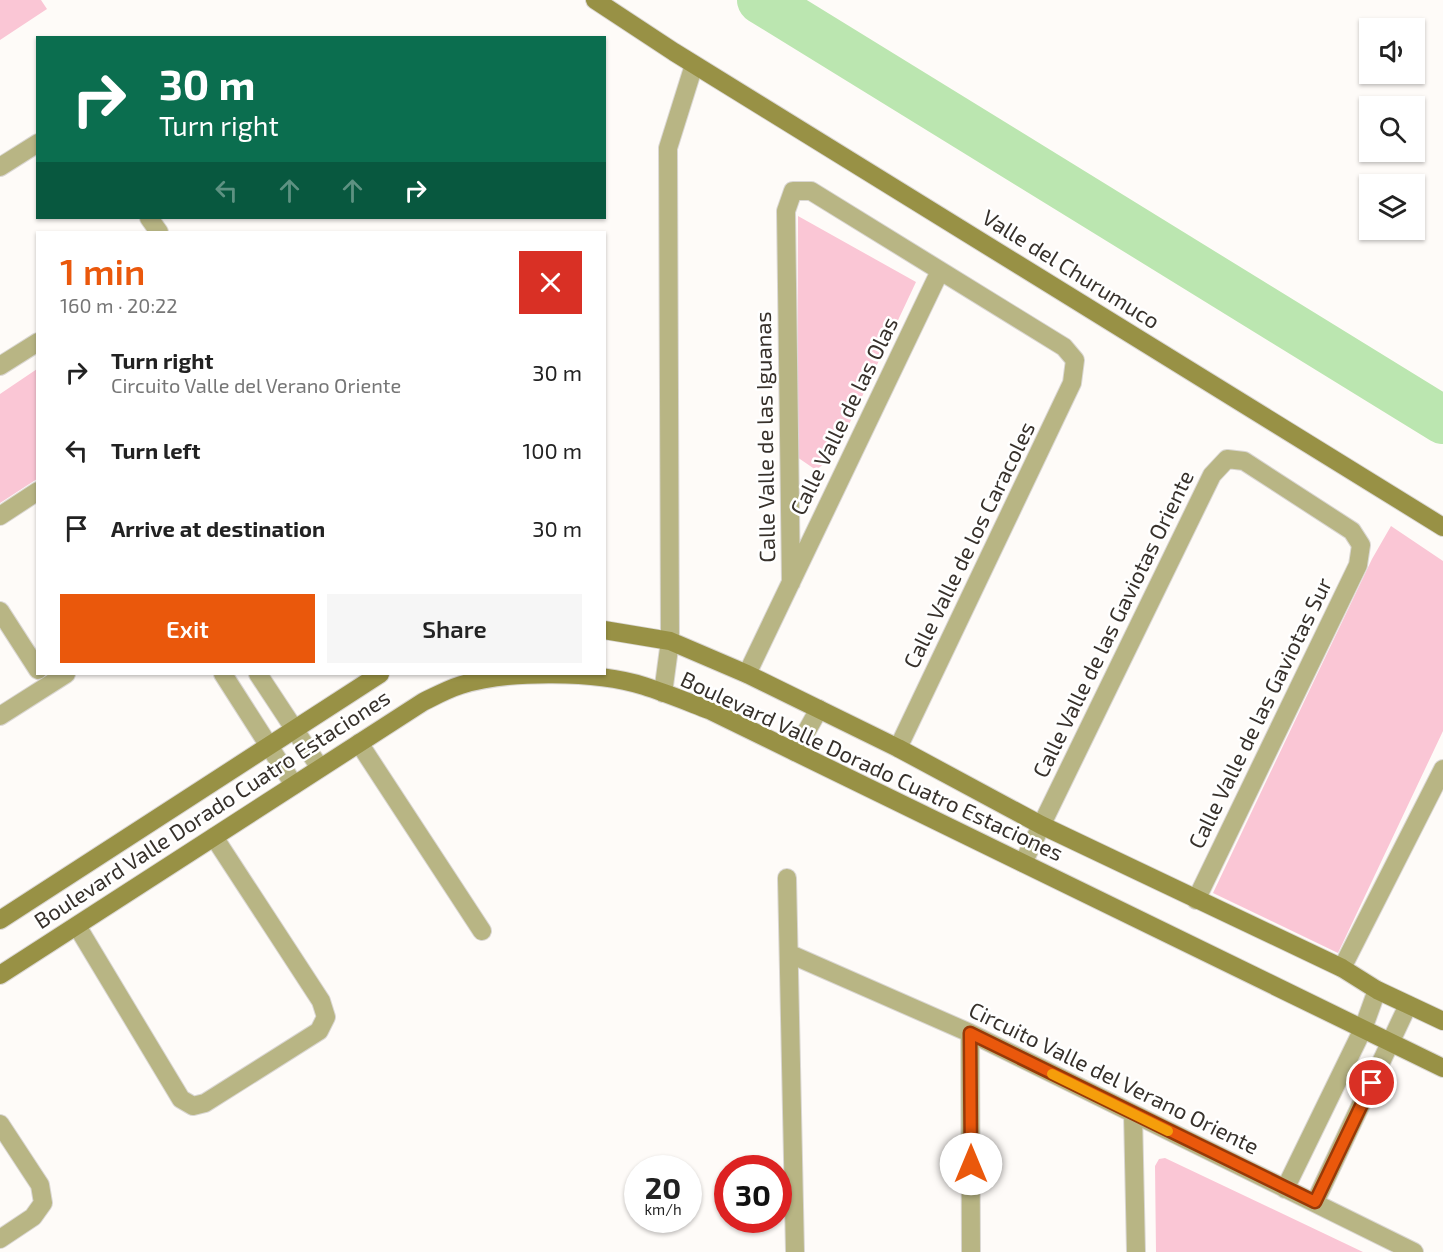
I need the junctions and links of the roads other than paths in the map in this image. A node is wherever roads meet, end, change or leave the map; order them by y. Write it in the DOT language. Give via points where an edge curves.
graph roads {
  1 [pos="595,0"];
  2 [pos="694,65"];
  3 [pos="36,144"];
  4 [pos="0,167"];
  5 [pos="940,271"];
  6 [pos="36,343"];
  7 [pos="0,366"];
  8 [pos="36,493"];
  9 [pos="0,516"];
  10 [pos="1443,527"];
  11 [pos="1361,544"];
  12 [pos="791,583"];
  13 [pos="0,611"];
  14 [pos="606,630"];
  15 [pos="670,641"];
  16 [pos="36,667"];
  17 [pos="747,674"];
  18 [pos="224,675"];
  19 [pos="259,675"];
  20 [pos="378,675"];
  21 [pos="42,676"];
  22 [pos="663,693"];
  23 [pos="819,709"];
  24 [pos="0,716"];
  25 [pos="294,729"];
  26 [pos="359,743"];
  27 [pos="269,746"];
  28 [pos="898,748"];
  29 [pos="795,752"];
  30 [pos="320,768"];
  31 [pos="1443,769"];
  32 [pos="294,785"];
  33 [pos="1041,825"];
  34 [pos="214,837"];
  35 [pos="1023,863"];
  36 [pos="787,878"];
  37 [pos="1196,900"];
  38 [pos="0,920"];
  39 [pos="76,926"];
  40 [pos="482,931"];
  41 [pos="789,954"];
  42 [pos="1342,968"];
  43 [pos="0,975"];
  44 [pos="1377,990"];
  45 [pos="1408,1005"];
  46 [pos="1443,1021"];
  47 [pos="1362,1029"];
  48 [pos="970,1033"];
  49 [pos="1391,1042"];
  50 [pos="1443,1068"];
  51 [pos="1133,1114"];
  52 [pos="0,1124"];
  53 [pos="1285,1189"];
  54 [pos="1315,1202"];
  55 [pos="0,1239"];
  56 [pos="795,1252"];
  57 [pos="971,1252"];
  58 [pos="1136,1252"];
  59 [pos="1414,1252"];
  1 -- 2 [label="street, Valle del Churumuco"];
  2 -- 10 [label="street, Valle del Churumuco"];
  2 -- 15 [label="street" via="669,148"];
  3 -- 4 [label="street"];
  5 -- 12 [label="street, Calle Valle de las Olas"];
  5 -- 12 [label="street, Calle Valle de las Iguanas" via="811,191 793,191 786,211"];
  5 -- 28 [label="street, Calle Valle de los Caracoles" via="1064,347 1075,360 1072,382"];
  6 -- 7 [label="street"];
  8 -- 9 [label="street"];
  11 -- 33 [label="street, Calle Valle de las Gaviotas Oriente" via="1352,531 1244,461 1227,459 1212,475"];
  11 -- 37 [label="street, Calle Valle de las Gaviotas Sur" via="1358,565"];
  12 -- 17 [label="street, Calle Valle de las Iguanas"];
  13 -- 16 [label="street"];
  14 -- 15 [label="street, Boulevard Valle Dorado Cuatro Estaciones"];
  15 -- 17 [label="street, Boulevard Valle Dorado Cuatro Estaciones"];
  15 -- 22 [label="street"];
  17 -- 23 [label="street, Boulevard Valle Dorado Cuatro Estaciones"];
  18 -- 27 [label="street"];
  19 -- 25 [label="street"];
  20 -- 25 [label="street, Boulevard Valle Dorado Cuatro Estaciones"];
  21 -- 24 [label="street"];
  22 -- 26 [label="street, Boulevard Valle Dorado Cuatro Estaciones" via="598,677 551,675 472,683 423,702"];
  22 -- 29 [label="street, Boulevard Valle Dorado Cuatro Estaciones" via="709,710"];
  23 -- 28 [label="street, Boulevard Valle Dorado Cuatro Estaciones"];
  23 -- 29 [label="street"];
  25 -- 27 [label="street, Boulevard Valle Dorado Cuatro Estaciones"];
  25 -- 30 [label="street"];
  26 -- 30 [label="street, Boulevard Valle Dorado Cuatro Estaciones"];
  26 -- 40 [label="street"];
  27 -- 32 [label="street"];
  27 -- 38 [label="street, Boulevard Valle Dorado Cuatro Estaciones"];
  28 -- 33 [label="street, Boulevard Valle Dorado Cuatro Estaciones"];
  29 -- 35 [label="street, Boulevard Valle Dorado Cuatro Estaciones"];
  30 -- 32 [label="street, Boulevard Valle Dorado Cuatro Estaciones"];
  31 -- 42 [label="street"];
  32 -- 34 [label="street, Boulevard Valle Dorado Cuatro Estaciones"];
  33 -- 35 [label="street, Calle Valle de las Gaviotas Oriente"];
  33 -- 37 [label="street, Boulevard Valle Dorado Cuatro Estaciones"];
  34 -- 39 [label="street, Boulevard Valle Dorado Cuatro Estaciones"];
  34 -- 39 [label="street" via="321,1001 326,1017 320,1031 193,1107 181,1099"];
  35 -- 47 [label="street, Boulevard Valle Dorado Cuatro Estaciones"];
  36 -- 41 [label="street"];
  37 -- 42 [label="street, Boulevard Valle Dorado Cuatro Estaciones"];
  39 -- 43 [label="street, Boulevard Valle Dorado Cuatro Estaciones"];
  41 -- 48 [label="street, Circuito Valle del Verano Oriente"];
  41 -- 56 [label="street"];
  42 -- 44 [label="street, Boulevard Valle Dorado Cuatro Estaciones"];
  44 -- 45 [label="street, Boulevard Valle Dorado Cuatro Estaciones"];
  44 -- 47 [label="street"];
  45 -- 46 [label="street, Boulevard Valle Dorado Cuatro Estaciones"];
  45 -- 49 [label="street"];
  47 -- 49 [label="street, Boulevard Valle Dorado Cuatro Estaciones"];
  47 -- 53 [label="street"];
  48 -- 51 [label="street, Circuito Valle del Verano Oriente"];
  48 -- 57 [label="street"];
  49 -- 50 [label="street, Boulevard Valle Dorado Cuatro Estaciones"];
  49 -- 54 [label="street"];
  51 -- 53 [label="street, Circuito Valle del Verano Oriente"];
  51 -- 58 [label="street"];
  52 -- 55 [label="street" via="40,1185 43,1203 33,1217"];
  53 -- 54 [label="street, Circuito Valle del Verano Oriente"];
  54 -- 59 [label="street, Circuito Valle del Verano Oriente"];
}
